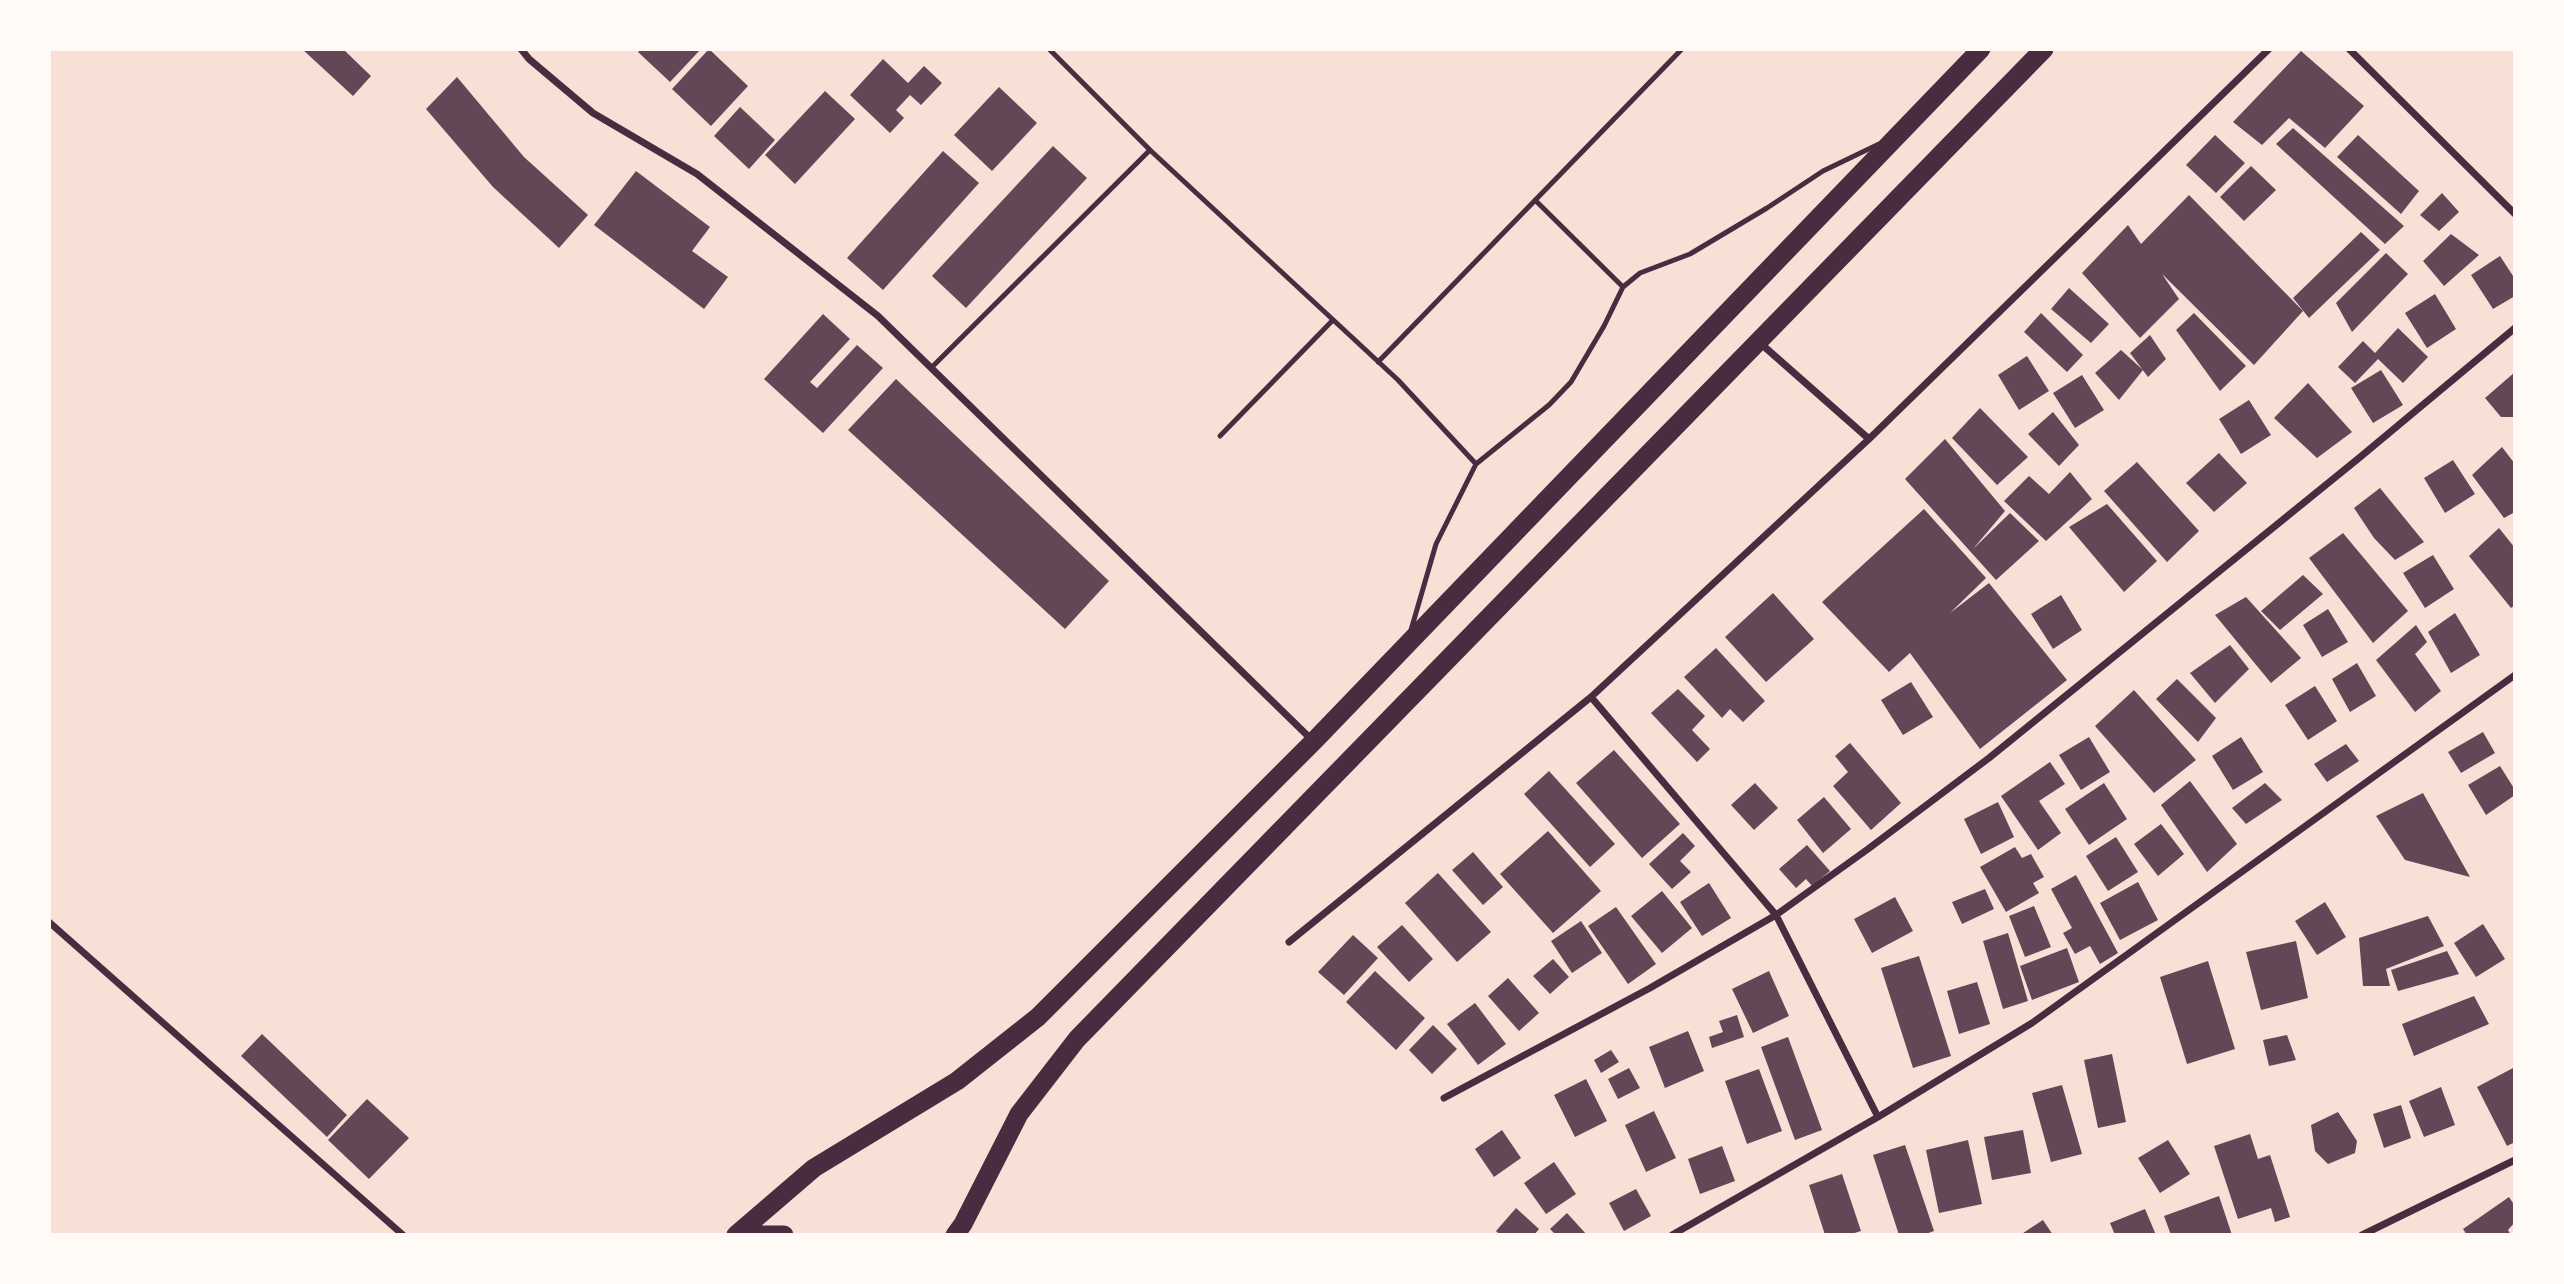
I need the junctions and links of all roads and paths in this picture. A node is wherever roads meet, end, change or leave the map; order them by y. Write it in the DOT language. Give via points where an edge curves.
graph roads {
  1 [pos="521,49"];
  2 [pos="1049,49"];
  3 [pos="1682,49"];
  4 [pos="1981,49"];
  5 [pos="2044,49"];
  6 [pos="2269,49"];
  7 [pos="2349,49"];
  8 [pos="1899,134"];
  9 [pos="1150,150"];
  10 [pos="1535,200"];
  11 [pos="2515,214"];
  12 [pos="1623,286"];
  13 [pos="1332,321"];
  14 [pos="2515,328"];
  15 [pos="1759,342"];
  16 [pos="1378,362"];
  17 [pos="931,368"];
  18 [pos="1220,436"];
  19 [pos="1869,439"];
  20 [pos="1476,464"];
  21 [pos="1406,646"];
  22 [pos="2515,675"];
  23 [pos="1591,696"];
  24 [pos="1314,741"];
  25 [pos="1776,915"];
  26 [pos="49,922"];
  27 [pos="1289,942"];
  28 [pos="1444,1098"];
  29 [pos="1878,1118"];
  30 [pos="2515,1160"];
  31 [pos="403,1235"];
  32 [pos="736,1235"];
  33 [pos="760,1235"];
  34 [pos="784,1235"];
  35 [pos="955,1235"];
  36 [pos="1672,1235"];
  37 [pos="2362,1235"];
  1 -- 17 [label="street" via="593,113 708,182 878,316"];
  2 -- 9 [label="lane"];
  3 -- 10 [label="lane"];
  4 -- 8 [label="highway"];
  5 -- 15 [label="highway"];
  6 -- 19 [label="street"];
  7 -- 11 [label="street"];
  8 -- 12 [label="lane" via="1823,171 1689,254 1640,273"];
  8 -- 21 [label="highway"];
  9 -- 13 [label="lane"];
  9 -- 17 [label="lane"];
  10 -- 12 [label="lane"];
  10 -- 16 [label="lane"];
  12 -- 20 [label="lane" via="1571,382"];
  13 -- 16 [label="lane"];
  13 -- 18 [label="lane"];
  14 -- 25 [label="street" via="1989,758"];
  15 -- 19 [label="street"];
  15 -- 35 [label="highway" via="1077,1039 1019,1114"];
  16 -- 20 [label="lane"];
  17 -- 24 [label="street"];
  19 -- 23 [label="street"];
  20 -- 21 [label="lane" via="1436,544"];
  21 -- 24 [label="highway"];
  22 -- 29 [label="street" via="2032,1023"];
  23 -- 25 [label="street"];
  23 -- 27 [label="street"];
  24 -- 32 [label="highway" via="1038,1017 957,1081 814,1168"];
  25 -- 28 [label="street"];
  25 -- 29 [label="street"];
  26 -- 31 [label="street"];
  29 -- 36 [label="street"];
  30 -- 37 [label="street"];
  33 -- 34 [label="highway"];
}
